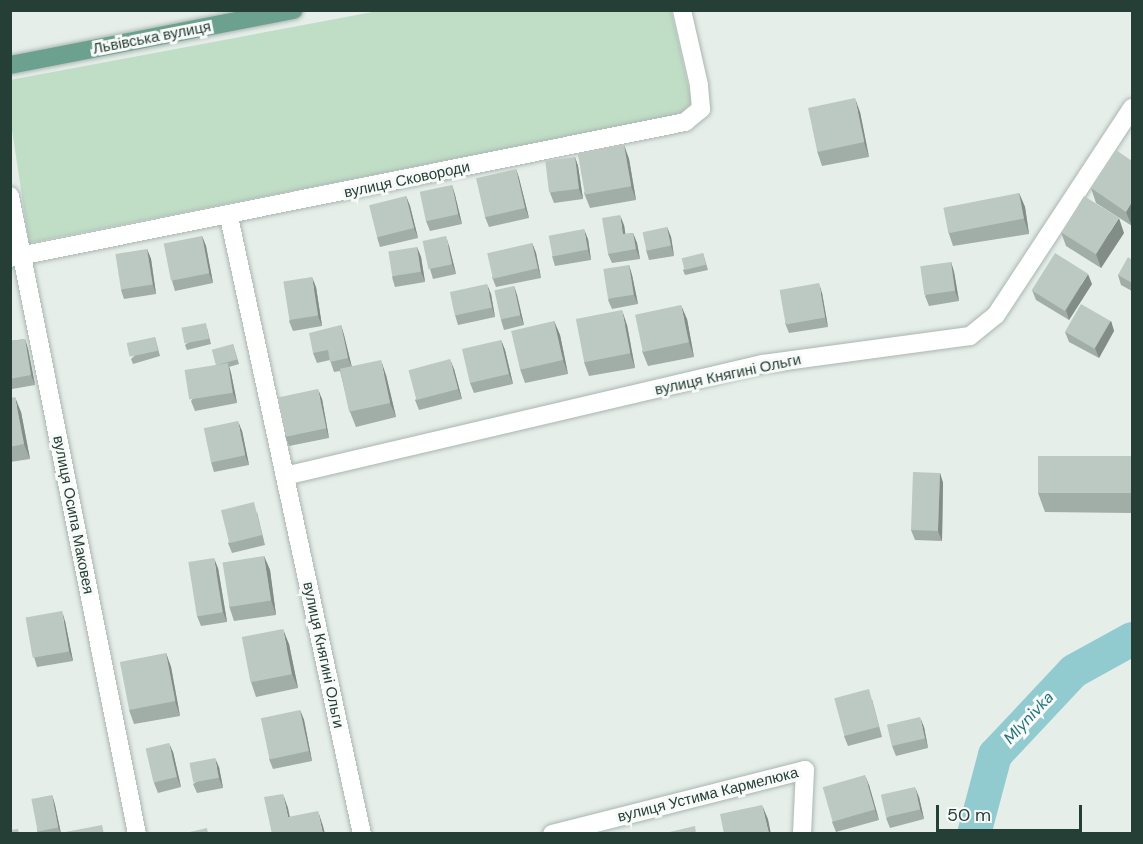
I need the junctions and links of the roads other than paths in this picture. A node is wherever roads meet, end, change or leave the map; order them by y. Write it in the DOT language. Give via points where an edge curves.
graph roads {
  1 [pos="294,10"];
  2 [pos="682,10"];
  3 [pos="10,65"];
  4 [pos="1132,108"];
  5 [pos="10,196"];
  6 [pos="229,217"];
  7 [pos="15,256"];
  8 [pos="285,476"];
  9 [pos="137,834"];
  10 [pos="362,834"];
  11 [pos="552,834"];
  12 [pos="802,834"];
  1 -- 3 [label="main road, Львівська вулиця"];
  2 -- 6 [label="street, вулиця Сковороди" via="701,110 685,122"];
  4 -- 8 [label="street, вулиця Княгині Ольги" via="996,315 970,336 763,364"];
  5 -- 7 [label="street, вулиця Осипа Маковея"];
  6 -- 7 [label="street, вулиця Сковороди"];
  6 -- 8 [label="street, вулиця Княгині Ольги"];
  7 -- 9 [label="street, вулиця Осипа Маковея"];
  8 -- 10 [label="street, вулиця Княгині Ольги"];
  11 -- 12 [label="street, вулиця Устима Кармелюка" via="805,770"];
}
